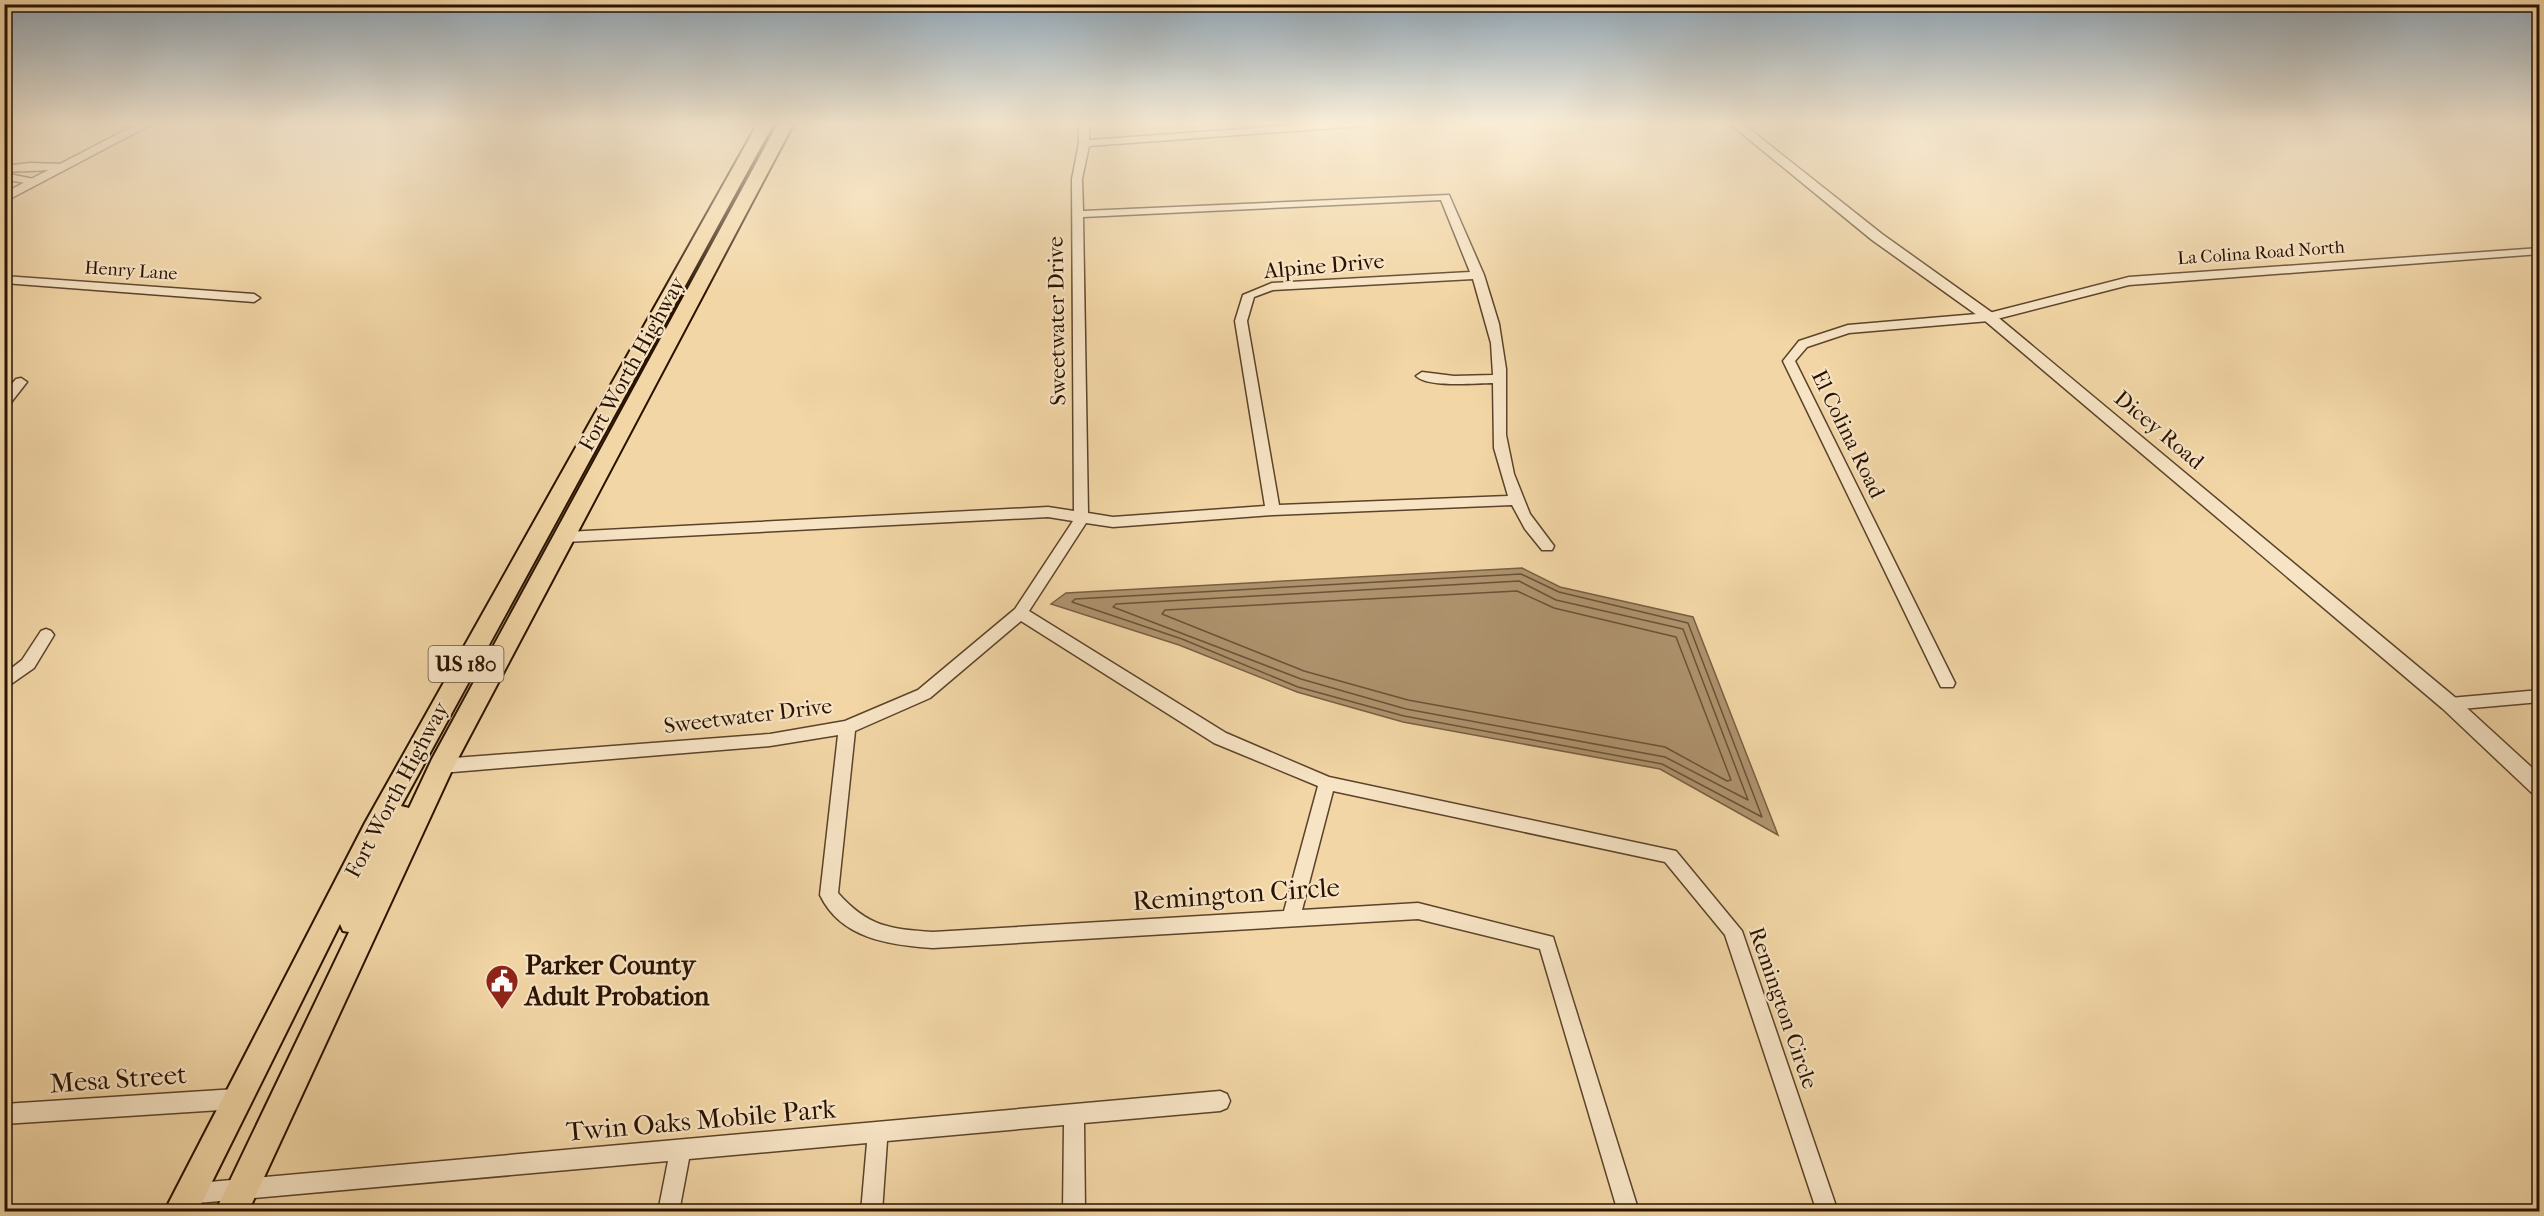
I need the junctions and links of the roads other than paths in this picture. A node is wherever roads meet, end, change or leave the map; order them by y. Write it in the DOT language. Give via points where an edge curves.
graph roads {
  1 [pos="23,180"];
  2 [pos="39,180"];
  3 [pos="741,180"];
  4 [pos="749,180"];
  5 [pos="1077,180"];
  6 [pos="1806,180"];
  7 [pos="35,182"];
  8 [pos="4,198"];
  9 [pos="1078,214"];
  10 [pos="721,224"];
  11 [pos="2540,251"];
  12 [pos="1478,275"];
  13 [pos="4,279"];
  14 [pos="254,298"];
  15 [pos="1989,317"];
  16 [pos="635,360"];
  17 [pos="660,360"];
  18 [pos="1422,376"];
  19 [pos="1499,379"];
  20 [pos="21,381"];
  21 [pos="4,402"];
  22 [pos="580,459"];
  23 [pos="606,459"];
  24 [pos="1518,500"];
  25 [pos="1273,510"];
  26 [pos="1081,519"];
  27 [pos="566,537"];
  28 [pos="1547,546"];
  29 [pos="1020,613"];
  30 [pos="46,635"];
  31 [pos="477,645"];
  32 [pos="1947,683"];
  33 [pos="4,684"];
  34 [pos="2540,696"];
  35 [pos="2450,704"];
  36 [pos="847,727"];
  37 [pos="441,766"];
  38 [pos="1327,783"];
  39 [pos="2540,788"];
  40 [pos="396,790"];
  41 [pos="1290,917"];
  42 [pos="353,952"];
  43 [pos="236,1099"];
  44 [pos="1220,1101"];
  45 [pos="4,1114"];
  46 [pos="1074,1116"];
  47 [pos="878,1133"];
  48 [pos="680,1150"];
  49 [pos="235,1201"];
  50 [pos="184,1203"];
  51 [pos="668,1212"];
  52 [pos="871,1212"];
  53 [pos="1074,1212"];
  54 [pos="1629,1212"];
  55 [pos="1828,1212"];
  1 -- 7 [label="street"];
  2 -- 7 [label="street"];
  3 -- 10 [label="main road, Fort Worth Highway / US 180"];
  4 -- 10 [label="main road, Fort Worth Highway / US 180"];
  5 -- 9 [label="street, Sweetwater Drive"];
  6 -- 15 [label="street, Dicey Road" via="1877,237"];
  7 -- 8 [label="street"];
  9 -- 12 [label="street" via="1445,196"];
  9 -- 26 [label="street, Sweetwater Drive"];
  10 -- 16 [label="main road, Fort Worth Highway / US 180"];
  10 -- 17 [label="main road, Fort Worth Highway / US 180"];
  11 -- 15 [label="street, La Colina Road North" via="2129,281"];
  12 -- 19 [label="street" via="1497,344"];
  12 -- 25 [label="street, Alpine Drive" via="1272,287 1249,295 1241,321"];
  13 -- 14 [label="street, Henry Lane"];
  15 -- 32 [label="street, El Colina Road" via="1848,329 1803,344 1789,361"];
  15 -- 35 [label="street, Dicey Road"];
  16 -- 17 [label="main road"];
  16 -- 22 [label="main road, Fort Worth Highway / US 180"];
  17 -- 23 [label="main road, Fort Worth Highway / US 180"];
  18 -- 19 [label="street" via="1454,381"];
  19 -- 24 [label="street" via="1501,447"];
  20 -- 21 [label="street"];
  22 -- 23 [label="main road"];
  22 -- 31 [label="main road, Fort Worth Highway / US 180"];
  23 -- 27 [label="main road, Fort Worth Highway / US 180"];
  24 -- 25 [label="street"];
  24 -- 28 [label="street"];
  25 -- 26 [label="street" via="1113,522"];
  26 -- 27 [label="street" via="1048,512"];
  26 -- 29 [label="street, Sweetwater Drive"];
  27 -- 37 [label="main road, Fort Worth Highway / US 180"];
  29 -- 36 [label="street, Sweetwater Drive" via="924,694"];
  29 -- 38 [label="street, Remington Circle" via="1220,738"];
  30 -- 33 [label="street" via="28,664"];
  31 -- 37 [label="main road" via="481,657 432,751 431,758"];
  31 -- 40 [label="main road, Fort Worth Highway / US 180"];
  34 -- 35 [label="street"];
  35 -- 39 [label="street, Dicey Road"];
  36 -- 37 [label="street, Sweetwater Drive" via="770,740"];
  36 -- 41 [label="street, Remington Circle" via="829,895 849,920 882,936 933,940"];
  37 -- 42 [label="main road, Fort Worth Highway / US 180"];
  38 -- 41 [label="street"];
  38 -- 55 [label="street, Remington Circle" via="1670,856 1733,931"];
  40 -- 42 [label="main road" via="405,800 404,811 369,876 348,936"];
  40 -- 43 [label="main road, Fort Worth Highway / US 180"];
  41 -- 54 [label="street, Remington Circle" via="1418,910 1546,943"];
  42 -- 49 [label="main road, Fort Worth Highway / US 180"];
  43 -- 45 [label="street, Mesa Street"];
  43 -- 50 [label="main road, Fort Worth Highway / US 180"];
  44 -- 46 [label="street, Twin Oaks Mobile Park"];
  46 -- 47 [label="street, Twin Oaks Mobile Park"];
  46 -- 53 [label="street"];
  47 -- 48 [label="street, Twin Oaks Mobile Park"];
  47 -- 52 [label="street"];
  48 -- 49 [label="street, Twin Oaks Mobile Park"];
  48 -- 51 [label="street"];
  49 -- 50 [label="street, Twin Oaks Mobile Park"];
}
